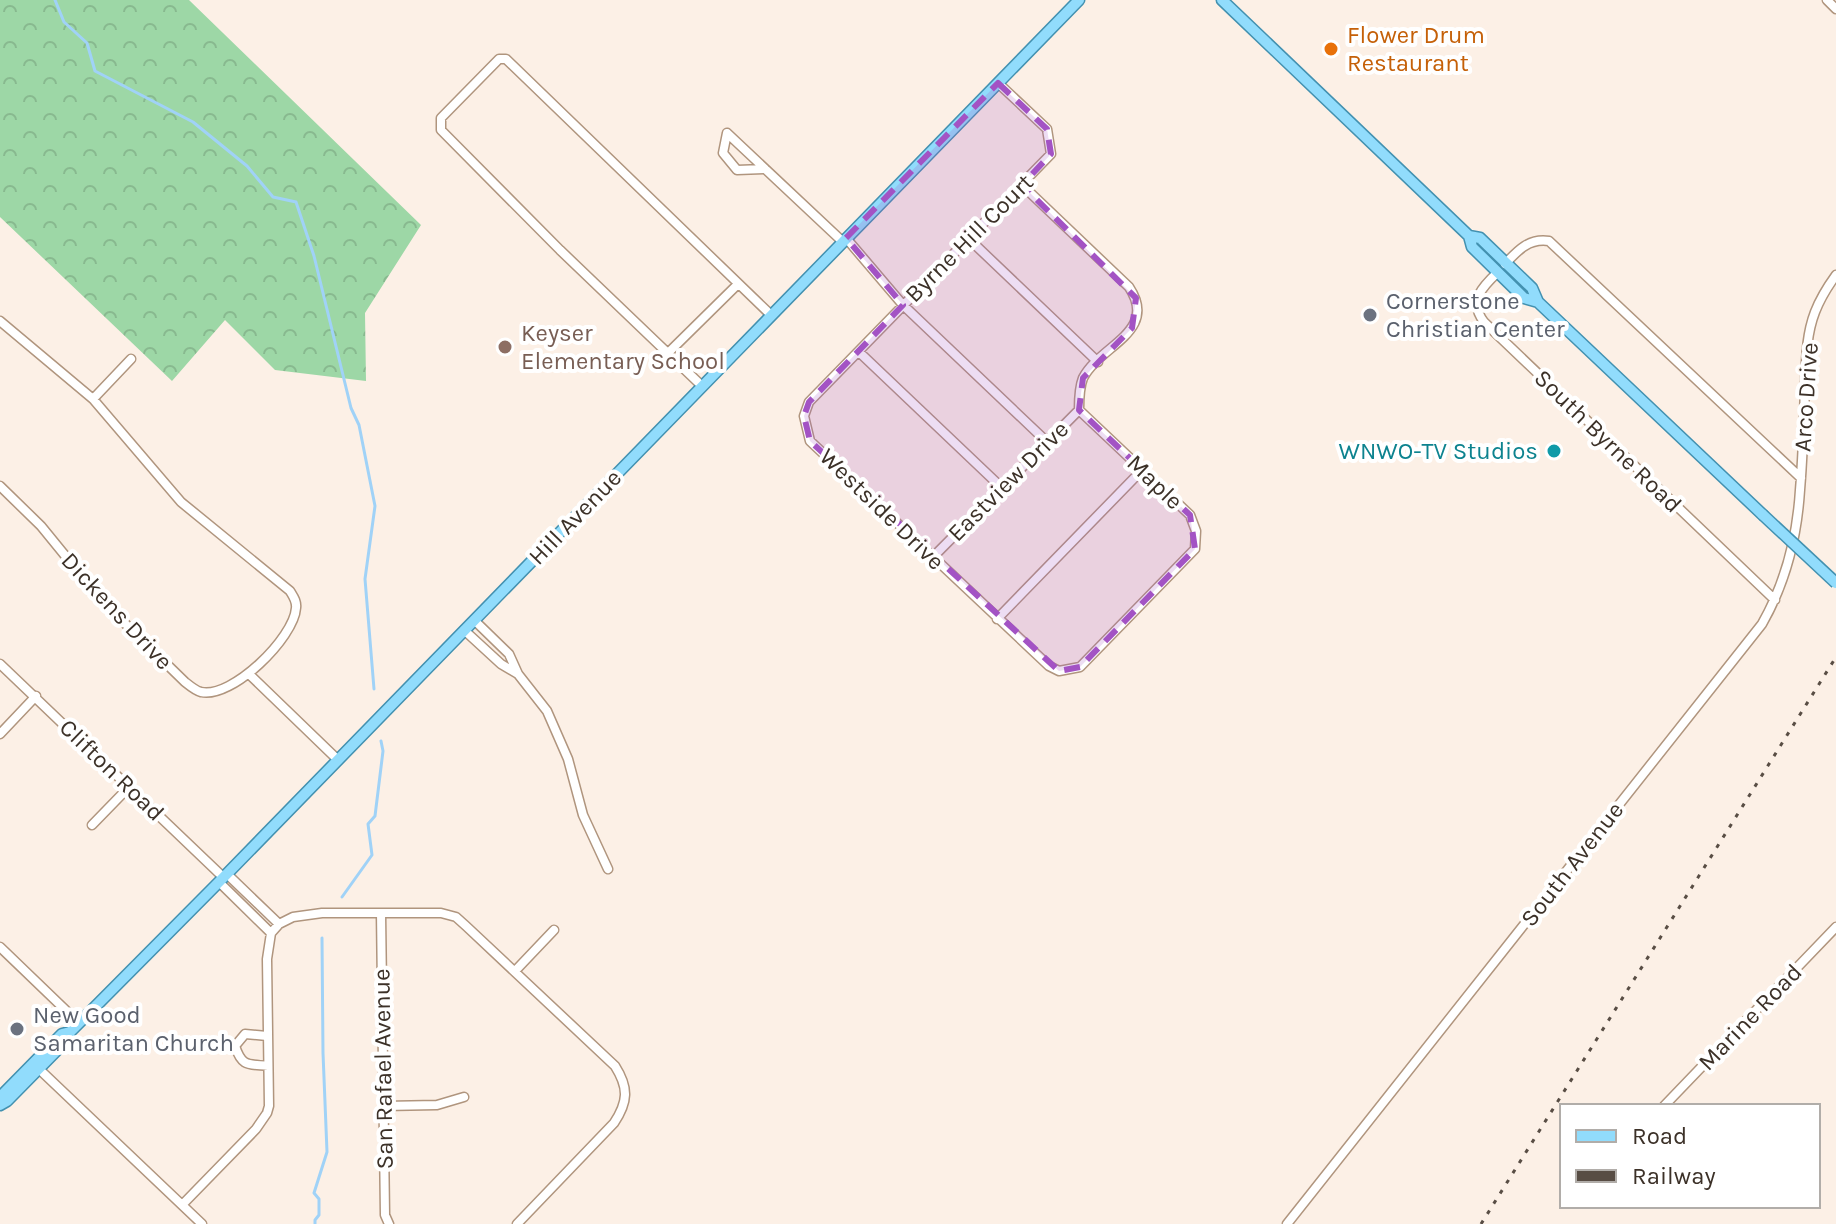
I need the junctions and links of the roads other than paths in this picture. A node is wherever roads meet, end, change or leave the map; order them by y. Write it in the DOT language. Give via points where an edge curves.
graph roads {
  1 [pos="1079,0"];
  2 [pos="1222,0"];
  3 [pos="1827,0"];
  4 [pos="1836,9"];
  5 [pos="998,83"];
  6 [pos="765,169"];
  7 [pos="1022,185"];
  8 [pos="969,239"];
  9 [pos="845,240"];
  10 [pos="1502,268"];
  11 [pos="1836,275"];
  12 [pos="738,284"];
  13 [pos="903,305"];
  14 [pos="771,315"];
  15 [pos="0,321"];
  16 [pos="859,352"];
  17 [pos="668,353"];
  18 [pos="131,359"];
  19 [pos="1098,362"];
  20 [pos="702,386"];
  21 [pos="823,388"];
  22 [pos="93,399"];
  23 [pos="1079,410"];
  24 [pos="1046,441"];
  25 [pos="1143,469"];
  26 [pos="1801,478"];
  27 [pos="0,486"];
  28 [pos="1001,487"];
  29 [pos="932,558"];
  30 [pos="1836,583"];
  31 [pos="1775,600"];
  32 [pos="997,619"];
  33 [pos="474,620"];
  34 [pos="464,630"];
  35 [pos="1042,660"];
  36 [pos="0,664"];
  37 [pos="249,674"];
  38 [pos="518,674"];
  39 [pos="36,696"];
  40 [pos="0,734"];
  41 [pos="338,760"];
  42 [pos="129,787"];
  43 [pos="92,825"];
  44 [pos="608,869"];
  45 [pos="223,878"];
  46 [pos="381,913"];
  47 [pos="279,924"];
  48 [pos="1836,927"];
  49 [pos="554,930"];
  50 [pos="271,933"];
  51 [pos="0,947"];
  52 [pos="515,971"];
  53 [pos="79,1023"];
  54 [pos="70,1032"];
  55 [pos="267,1036"];
  56 [pos="268,1066"];
  57 [pos="39,1069"];
  58 [pos="464,1097"];
  59 [pos="0,1102"];
  60 [pos="1666,1104"];
  61 [pos="384,1106"];
  62 [pos="182,1205"];
  63 [pos="202,1224"];
  64 [pos="389,1224"];
  65 [pos="517,1224"];
  66 [pos="1287,1224"];
  1 -- 5 [label="main road, Hill Avenue"];
  2 -- 10 [label="main road" via="1469,236 1472,247"];
  3 -- 4 [label="street"];
  5 -- 7 [label="street, Byrne Hill Court" via="1047,129 1051,154"];
  5 -- 9 [label="main road, Hill Avenue"];
  6 -- 6 [label="street" via="756,160 727,133 723,153 737,170"];
  6 -- 9 [label="street"];
  7 -- 8 [label="street, Byrne Hill Court"];
  7 -- 19 [label="street, Eastview Drive" via="1136,298 1139,313 1132,328"];
  8 -- 13 [label="street, Byrne Hill Court"];
  8 -- 19 [label="street"];
  9 -- 13 [label="street"];
  9 -- 14 [label="main road, Hill Avenue"];
  10 -- 26 [label="street, South Byrne Road" via="1526,244 1549,241"];
  10 -- 30 [label="main road, bridge" via="1524,298 1538,302"];
  10 -- 31 [label="street, South Byrne Road" via="1477,299 1484,322"];
  11 -- 26 [label="street, Arco Drive" via="1810,329"];
  12 -- 14 [label="street"];
  12 -- 17 [label="street"];
  12 -- 17 [label="street" via="506,59 499,59 441,118 441,130"];
  13 -- 16 [label="street, Byrne Hill Court"];
  13 -- 24 [label="street"];
  14 -- 20 [label="main road, Hill Avenue"];
  15 -- 22 [label="street"];
  16 -- 21 [label="street, Byrne Hill Court"];
  16 -- 28 [label="street"];
  17 -- 20 [label="street"];
  18 -- 22 [label="street"];
  19 -- 23 [label="street, Eastview Drive" via="1083,378"];
  20 -- 33 [label="main road, Hill Avenue"];
  21 -- 29 [label="street, Westside Drive" via="804,416 810,441"];
  22 -- 37 [label="street" via="181,502 295,598 287,633"];
  23 -- 24 [label="street, Eastview Drive"];
  23 -- 25 [label="street, Maple"];
  24 -- 28 [label="street, Eastview Drive"];
  25 -- 32 [label="street"];
  25 -- 35 [label="street, Maple" via="1190,515 1195,549 1080,667 1059,671"];
  26 -- 31 [label="street, South Avenue" via="1790,557"];
  27 -- 37 [label="street, Dickens Drive" via="41,526 103,602 185,682 199,692 212,692"];
  28 -- 29 [label="street, Eastview Drive"];
  29 -- 32 [label="street, Westside Drive"];
  31 -- 66 [label="street, South Avenue" via="1747,645"];
  32 -- 35 [label="street, Westside Drive"];
  33 -- 34 [label="main road, Hill Avenue"];
  33 -- 38 [label="street" via="509,654"];
  34 -- 38 [label="street"];
  34 -- 41 [label="main road, Hill Avenue"];
  36 -- 39 [label="street, Clifton Road"];
  37 -- 41 [label="street"];
  38 -- 44 [label="street" via="547,711"];
  39 -- 40 [label="street"];
  39 -- 42 [label="street, Clifton Road"];
  41 -- 45 [label="main road, Hill Avenue"];
  42 -- 43 [label="street"];
  42 -- 45 [label="street, Clifton Road"];
  45 -- 47 [label="street"];
  45 -- 50 [label="street"];
  45 -- 53 [label="main road, Hill Avenue"];
  46 -- 47 [label="street" via="322,913"];
  46 -- 52 [label="street" via="456,917"];
  46 -- 61 [label="street, San Rafael Avenue"];
  47 -- 50 [label="street"];
  48 -- 60 [label="street, Marine Road"];
  49 -- 52 [label="street"];
  50 -- 55 [label="street"];
  51 -- 53 [label="street"];
  52 -- 65 [label="street" via="615,1066 625,1094 614,1123"];
  53 -- 54 [label="main road, Hill Avenue"];
  54 -- 57 [label="main road, Hill Avenue"];
  54 -- 59 [label="main road, Hill Avenue" via="62,1034"];
  55 -- 56 [label="street"];
  55 -- 56 [label="street" via="245,1034 235,1046 245,1064"];
  56 -- 62 [label="street" via="269,1106 263,1119"];
  57 -- 59 [label="main road, Hill Avenue"];
  57 -- 62 [label="street"];
  58 -- 61 [label="street" via="437,1105"];
  61 -- 64 [label="street, San Rafael Avenue"];
  62 -- 63 [label="street"];
}
